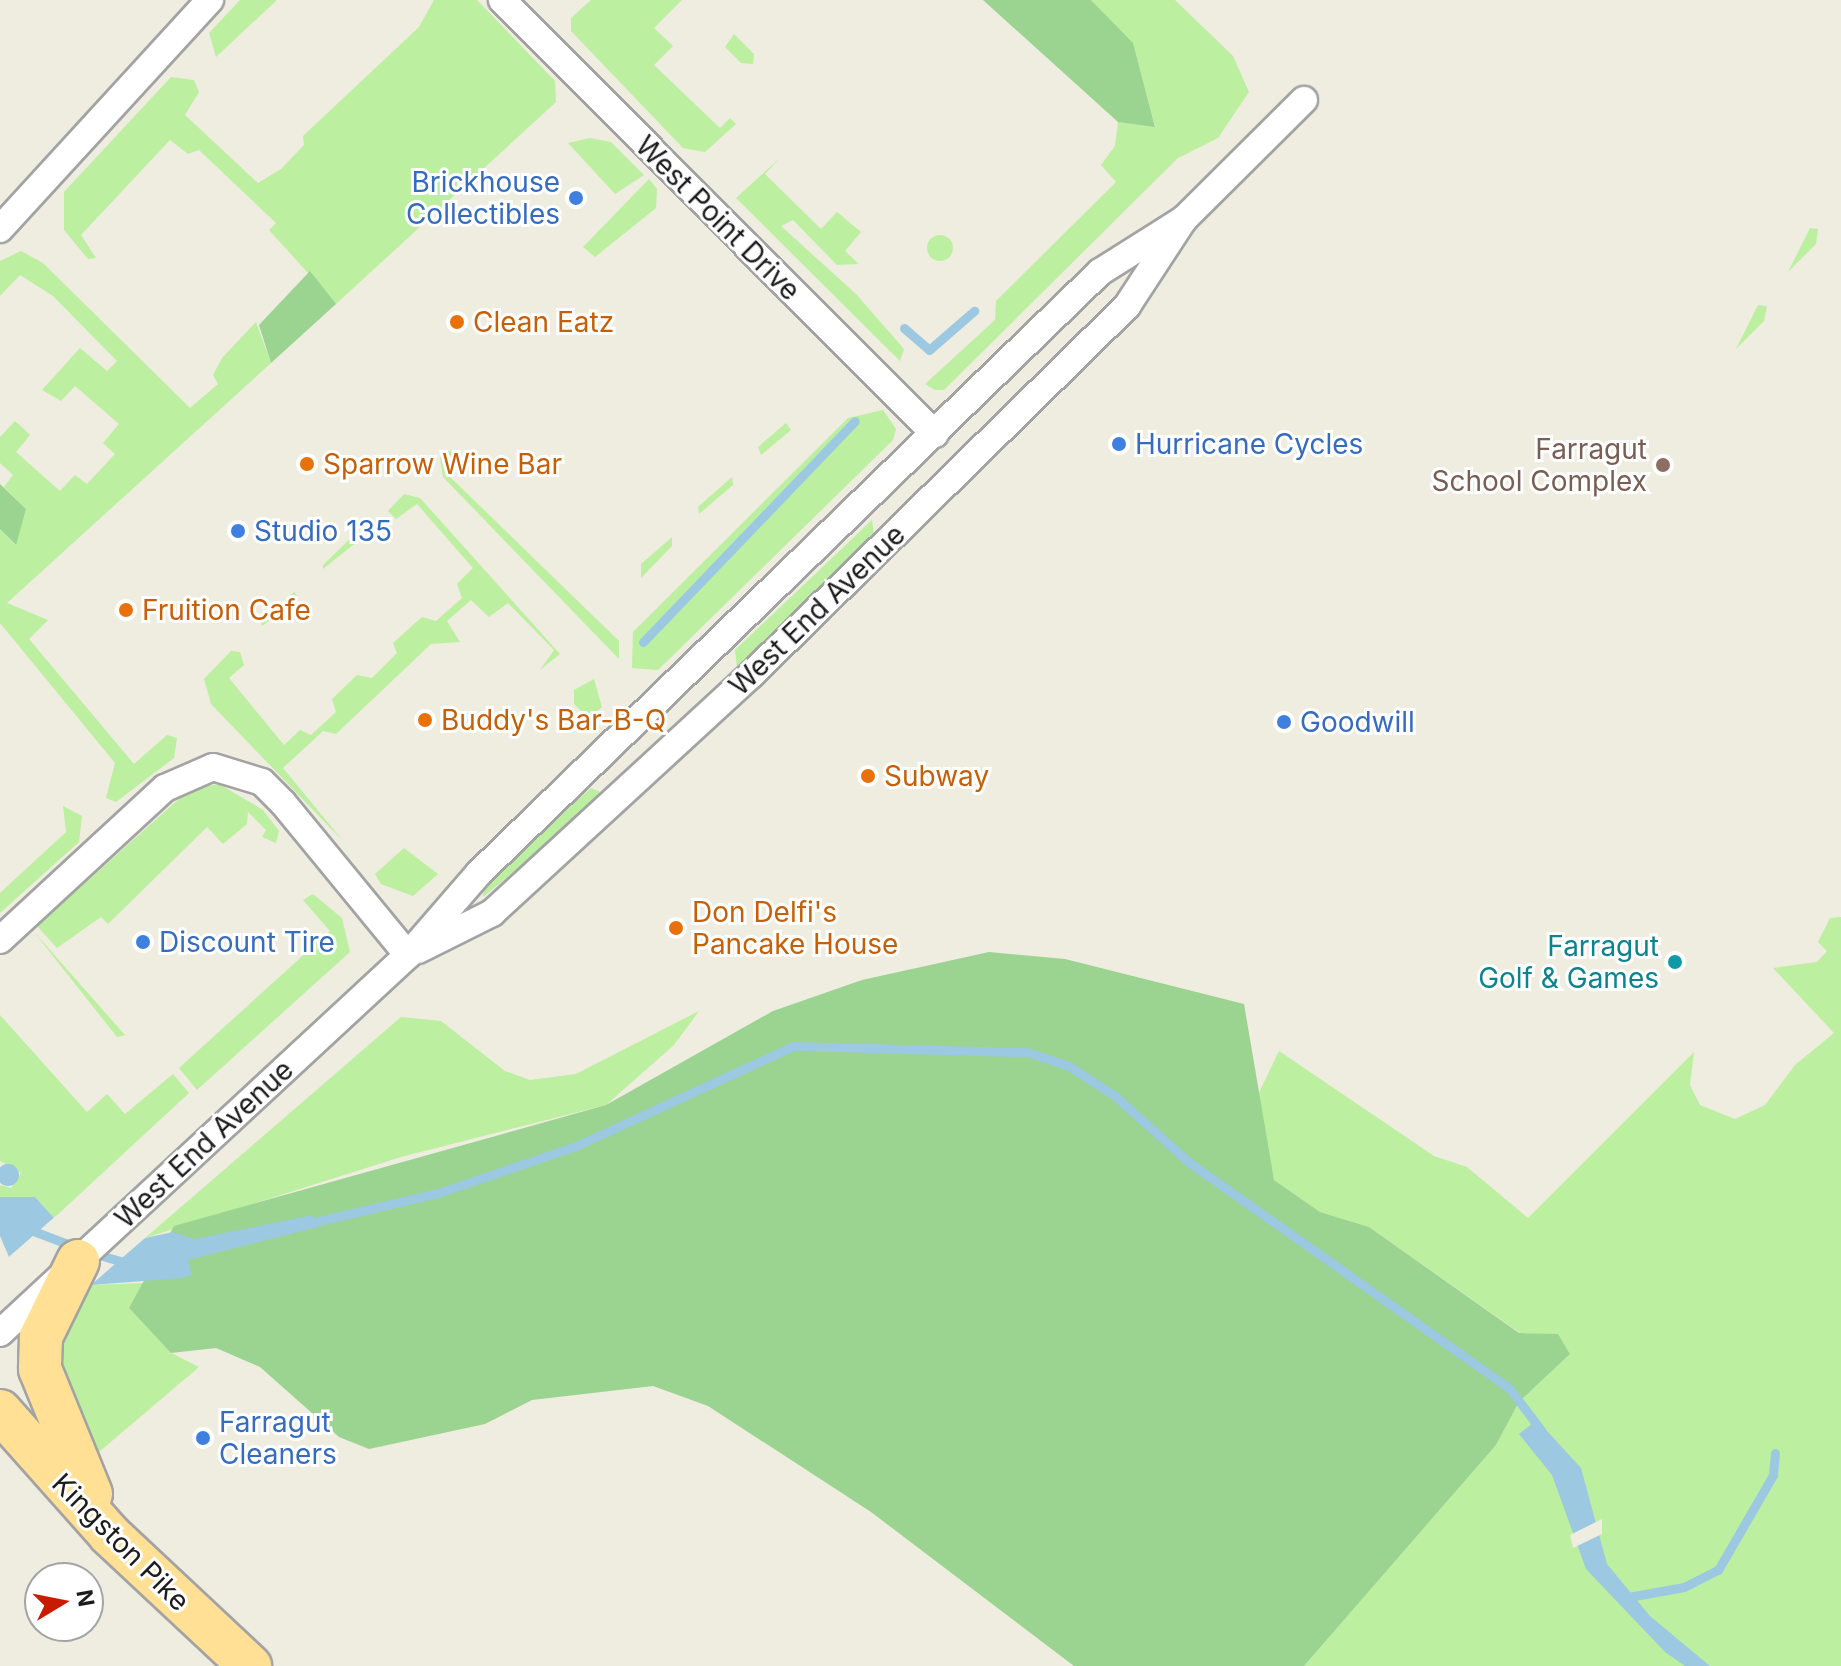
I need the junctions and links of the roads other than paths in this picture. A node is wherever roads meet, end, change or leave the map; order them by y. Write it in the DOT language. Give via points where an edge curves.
graph roads {
  1 [pos="210,0"];
  2 [pos="502,0"];
  3 [pos="1304,100"];
  4 [pos="1184,219"];
  5 [pos="0,229"];
  6 [pos="935,434"];
  7 [pos="0,940"];
  8 [pos="408,955"];
  9 [pos="73,1268"];
  10 [pos="0,1333"];
  11 [pos="0,1411"];
  12 [pos="110,1535"];
  13 [pos="250,1666"];
  1 -- 5 [label="street"];
  2 -- 6 [label="street, West Point Drive"];
  3 -- 4 [label="street, West End Avenue"];
  4 -- 6 [label="street, West End Avenue" via="1100,272"];
  4 -- 8 [label="street, West End Avenue" via="1127,306 751,675 492,913"];
  6 -- 8 [label="street, West End Avenue" via="479,873"];
  7 -- 8 [label="street" via="165,788 213,767 262,782"];
  8 -- 9 [label="street, West End Avenue"];
  9 -- 10 [label="street, West End Avenue"];
  9 -- 12 [label="main road" via="41,1337 40,1369 56,1423"];
  11 -- 12 [label="main road, Kingston Pike"];
  12 -- 13 [label="main road, Kingston Pike"];
}
